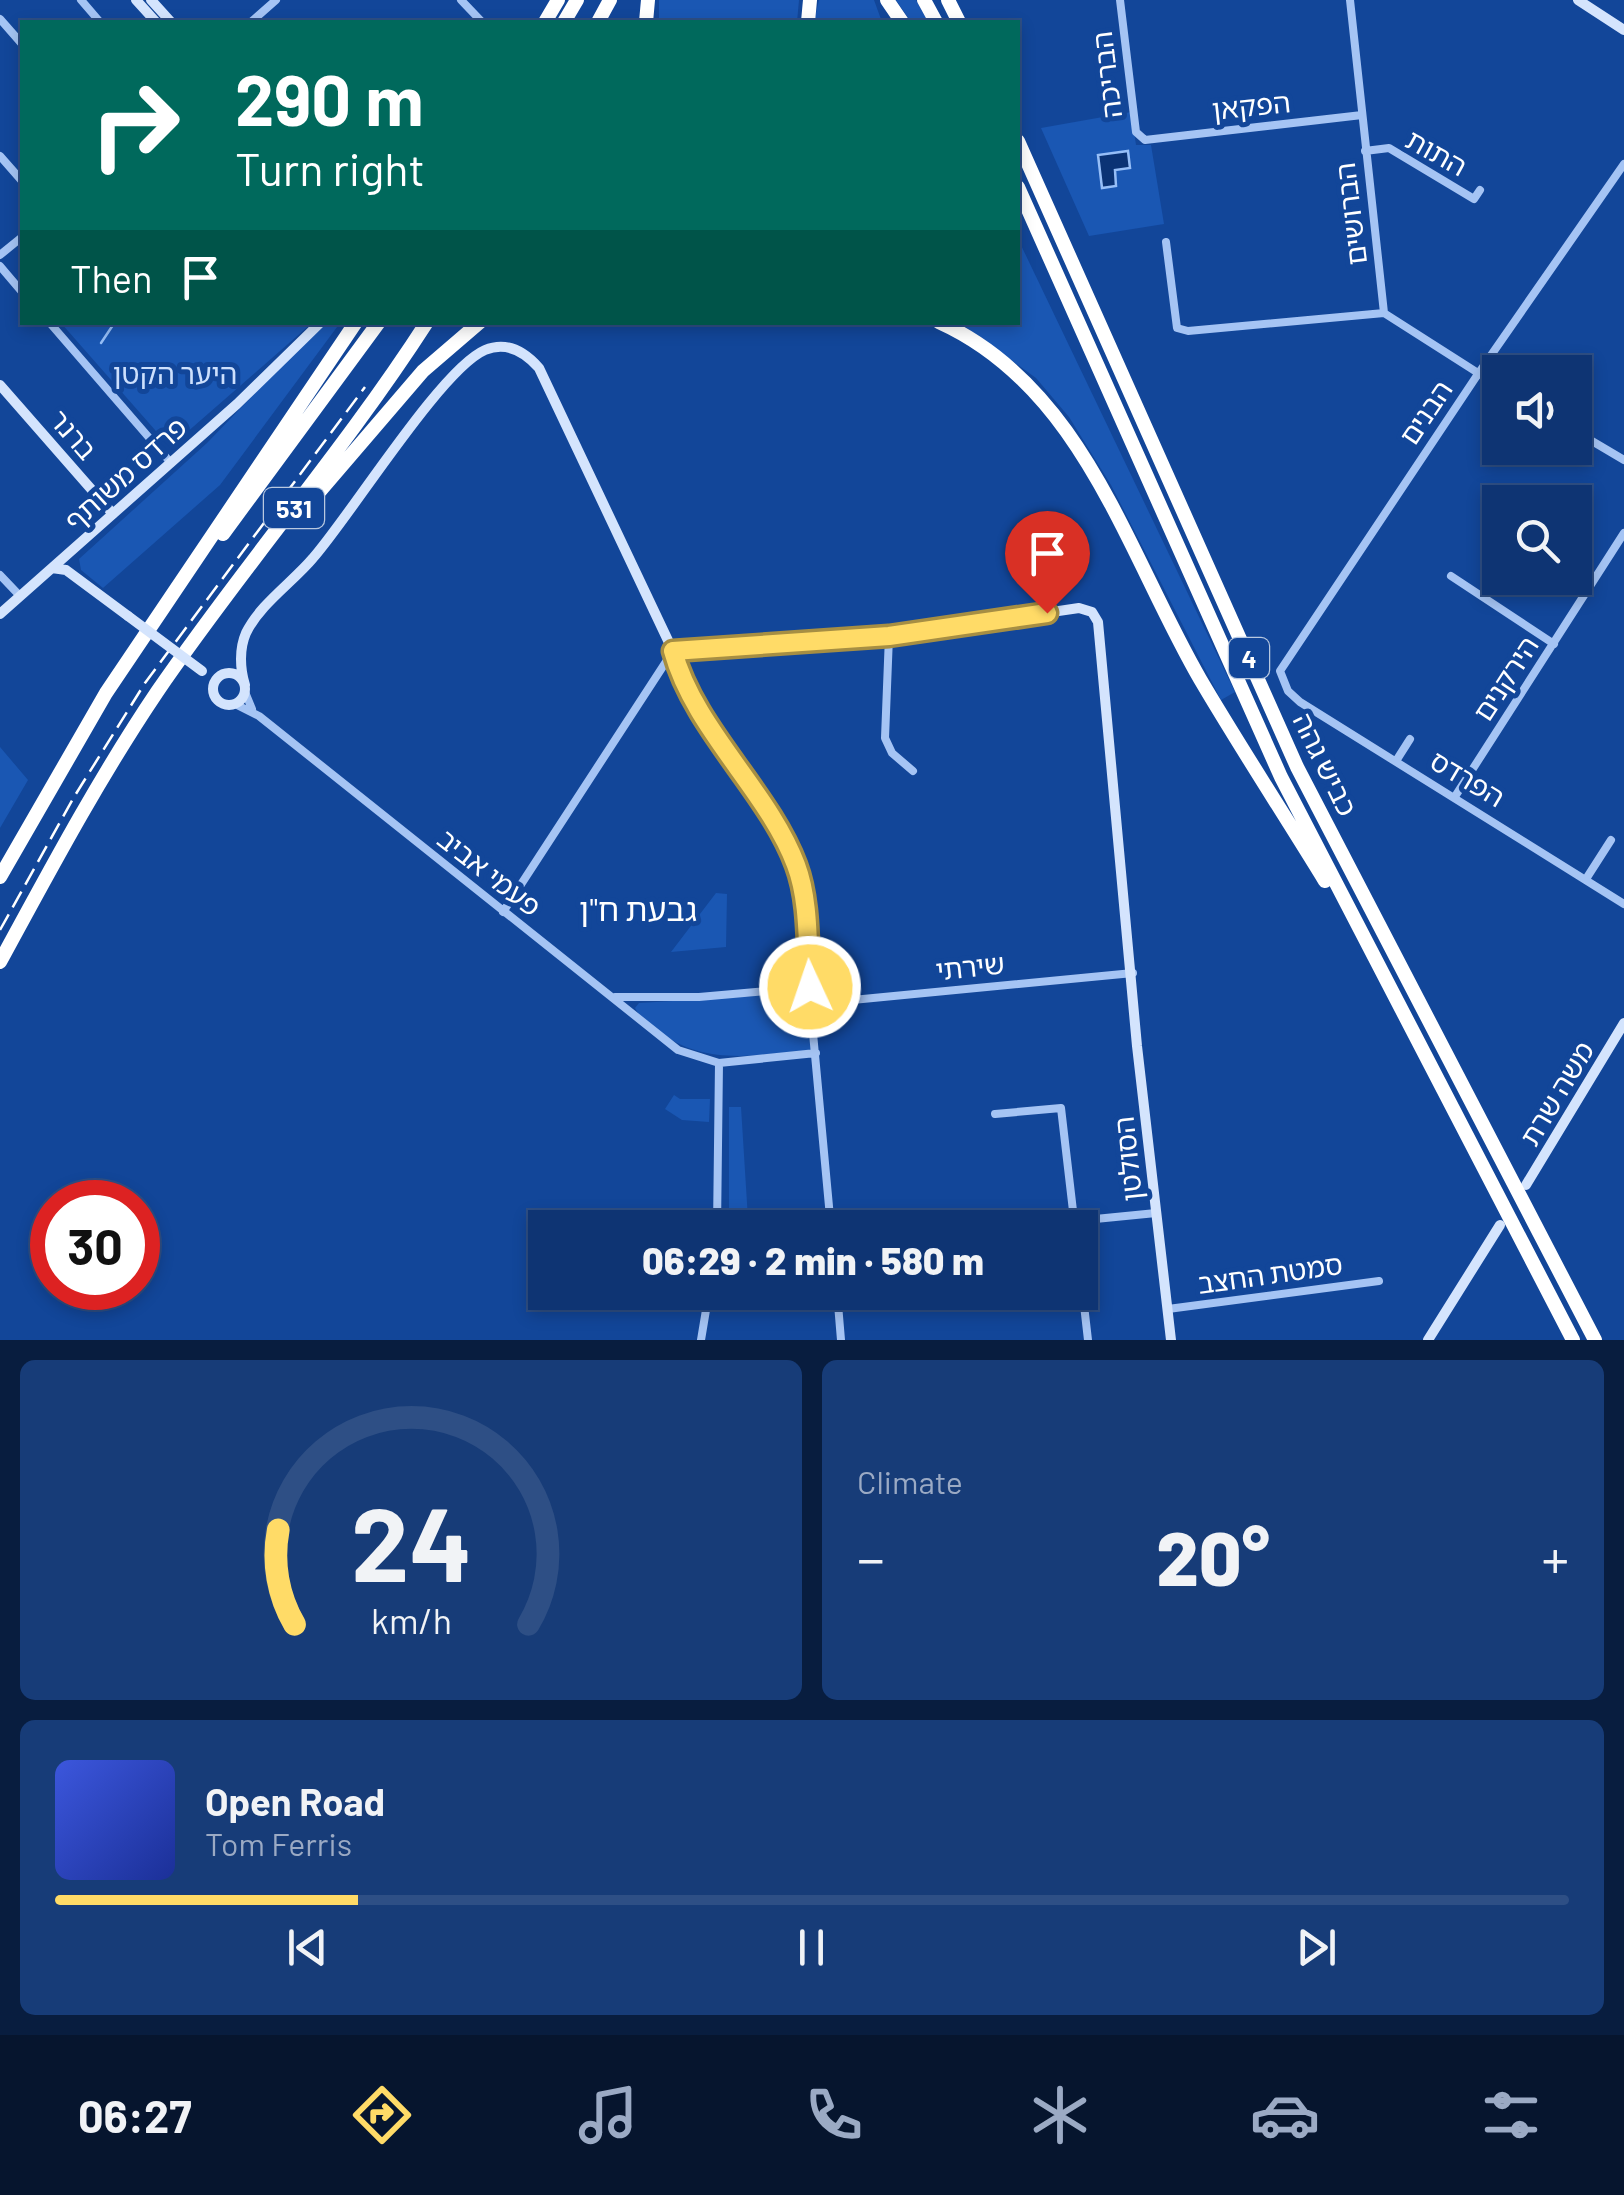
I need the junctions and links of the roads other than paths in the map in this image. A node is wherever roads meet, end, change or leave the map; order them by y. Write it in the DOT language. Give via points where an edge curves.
graph roads {
  1 [pos="81,0"];
  2 [pos="136,0"];
  3 [pos="151,0"];
  4 [pos="276,0"];
  5 [pos="461,0"];
  6 [pos="1120,0"];
  7 [pos="1350,0"];
  8 [pos="1578,0"];
  9 [pos="1594,4"];
  10 [pos="0,19"];
  11 [pos="98,20"];
  12 [pos="154,20"];
  13 [pos="169,20"];
  14 [pos="253,20"];
  15 [pos="480,20"];
  16 [pos="1624,30"];
  17 [pos="20,42"];
  18 [pos="1362,115"];
  19 [pos="1145,140"];
  20 [pos="1020,145"];
  21 [pos="1366,151"];
  22 [pos="0,156"];
  23 [pos="1624,164"];
  24 [pos="20,179"];
  25 [pos="1480,190"];
  26 [pos="1020,192"];
  27 [pos="1020,210"];
  28 [pos="20,239"];
  29 [pos="1166,242"];
  30 [pos="0,255"];
  31 [pos="0,266"];
  32 [pos="20,290"];
  33 [pos="1066,295"];
  34 [pos="1384,312"];
  35 [pos="52,325"];
  36 [pos="318,325"];
  37 [pos="354,325"];
  38 [pos="377,325"];
  39 [pos="425,325"];
  40 [pos="477,325"];
  41 [pos="945,325"];
  42 [pos="1478,374"];
  43 [pos="1482,376"];
  44 [pos="0,385"];
  45 [pos="1592,441"];
  46 [pos="1624,460"];
  47 [pos="171,463"];
  48 [pos="113,514"];
  49 [pos="1624,533"];
  50 [pos="74,549"];
  51 [pos="52,568"];
  52 [pos="0,575"];
  53 [pos="1452,576"];
  54 [pos="20,596"];
  55 [pos="0,614"];
  56 [pos="128,616"];
  57 [pos="889,636"];
  58 [pos="1554,644"];
  59 [pos="135,650"];
  60 [pos="673,651"];
  61 [pos="241,654"];
  62 [pos="202,671"];
  63 [pos="224,674"];
  64 [pos="214,687"];
  65 [pos="245,689"];
  66 [pos="1288,691"];
  67 [pos="157,692"];
  68 [pos="235,704"];
  69 [pos="258,716"];
  70 [pos="1410,739"];
  71 [pos="1396,762"];
  72 [pos="913,771"];
  73 [pos="1456,796"];
  74 [pos="1611,840"];
  75 [pos="0,877"];
  76 [pos="1586,879"];
  77 [pos="1624,904"];
  78 [pos="503,912"];
  79 [pos="0,963"];
  80 [pos="1380,968"];
  81 [pos="1133,973"];
  82 [pos="810,987"];
  83 [pos="613,997"];
  84 [pos="812,1004"];
  85 [pos="1624,1023"];
  86 [pos="816,1053"];
  87 [pos="719,1062"];
  88 [pos="995,1114"];
  89 [pos="1526,1185"];
  90 [pos="717,1210"];
  91 [pos="829,1210"];
  92 [pos="1073,1210"];
  93 [pos="1156,1213"];
  94 [pos="1098,1221"];
  95 [pos="1500,1225"];
  96 [pos="1378,1281"];
  97 [pos="1168,1309"];
  98 [pos="707,1310"];
  99 [pos="838,1310"];
  100 [pos="1085,1310"];
  101 [pos="702,1340"];
  102 [pos="840,1340"];
  103 [pos="1088,1340"];
  104 [pos="1172,1340"];
  105 [pos="1428,1340"];
  106 [pos="1572,1340"];
  107 [pos="1595,1340"];
  1 -- 11 [label="street"];
  2 -- 12 [label="street"];
  3 -- 13 [label="street"];
  4 -- 14 [label="street"];
  5 -- 15 [label="street"];
  6 -- 19 [label="street, הבריכה" via="1136,132"];
  7 -- 18 [label="street, הברושים"];
  8 -- 9 [label="street"];
  9 -- 16 [label="street"];
  10 -- 17 [label="street"];
  18 -- 19 [label="street, הפקאן"];
  18 -- 21 [label="street, הברושים"];
  20 -- 107 [label="highway, כביש גהה / 4" via="1297,767"];
  21 -- 25 [label="street, התות" via="1389,148 1474,198"];
  21 -- 34 [label="street, הברושים"];
  22 -- 24 [label="street"];
  23 -- 42 [label="street, הבנים"];
  26 -- 33 [label="highway, כביש גהה / 4"];
  27 -- 33 [label="highway"];
  28 -- 30 [label="street"];
  29 -- 34 [label="street" via="1177,328"];
  31 -- 32 [label="street"];
  33 -- 80 [label="highway, כביש גהה / 4" via="1281,777"];
  34 -- 42 [label="street"];
  35 -- 47 [label="street"];
  36 -- 47 [label="street, פרדס משותף"];
  37 -- 59 [label="highway"];
  38 -- 59 [label="highway, 531"];
  39 -- 67 [label="highway, 531"];
  40 -- 67 [label="highway" via="423,371"];
  41 -- 80 [label="highway" via="1022,378 1081,450 1200,680"];
  42 -- 43 [label="street"];
  42 -- 66 [label="street, הבנים" via="1284,662 1280,672"];
  44 -- 48 [label="street, ברנר"];
  45 -- 46 [label="street"];
  47 -- 48 [label="street, פרדס משותף"];
  48 -- 50 [label="street, פרדס משותף"];
  49 -- 58 [label="street, הירקנים"];
  50 -- 51 [label="street, פרדס משותף"];
  50 -- 56 [label="street" via="74,568"];
  51 -- 54 [label="street, פרדס משותף"];
  51 -- 56 [label="street" via="66,570"];
  52 -- 54 [label="street"];
  53 -- 58 [label="street"];
  54 -- 55 [label="street, פרדס משותף"];
  56 -- 62 [label="street, bridge"];
  57 -- 60 [label="street"];
  57 -- 72 [label="street" via="885,738"];
  57 -- 81 [label="street, הסולטן" via="1078,608 1096,616"];
  58 -- 73 [label="street, הירקנים"];
  59 -- 75 [label="highway, 531"];
  60 -- 61 [label="street" via="539,368 520,352 499,347 474,358 435,398 314,557 251,625"];
  60 -- 78 [label="street"];
  60 -- 82 [label="street" via="703,714 794,860"];
  61 -- 63 [label="street"];
  61 -- 65 [label="street"];
  62 -- 63 [label="street"];
  62 -- 64 [label="street"];
  63 -- 64 [label="street"];
  63 -- 65 [label="street" via="238,676"];
  64 -- 68 [label="street" via="221,702"];
  65 -- 68 [label="street"];
  65 -- 69 [label="street, פעמי אביב"];
  66 -- 71 [label="street, הפרדס"];
  67 -- 79 [label="highway, 531"];
  68 -- 69 [label="street, פעמי אביב"];
  69 -- 78 [label="street, פעמי אביב"];
  70 -- 71 [label="street"];
  71 -- 73 [label="street, הפרדס"];
  73 -- 76 [label="street, הפרדס"];
  74 -- 76 [label="street"];
  76 -- 77 [label="street, הפרדס"];
  78 -- 83 [label="street, פעמי אביב"];
  80 -- 106 [label="highway, כביש גהה / 4"];
  81 -- 84 [label="street, שירתי"];
  81 -- 93 [label="street, הסולטן"];
  82 -- 83 [label="street" via="699,998"];
  82 -- 84 [label="street"];
  83 -- 87 [label="street, פעמי אביב" via="678,1050"];
  84 -- 86 [label="street"];
  85 -- 89 [label="street, משה שרת"];
  86 -- 87 [label="street, פעמי אביב"];
  86 -- 91 [label="street"];
  87 -- 90 [label="street"];
  88 -- 92 [label="street" via="1061,1108"];
  93 -- 94 [label="street"];
  93 -- 97 [label="street, הסולטן"];
  95 -- 105 [label="street"];
  96 -- 97 [label="street, סמטת החצב"];
  97 -- 104 [label="street, הסולטן"];
  98 -- 101 [label="street"];
  99 -- 102 [label="street"];
  100 -- 103 [label="street"];
}
